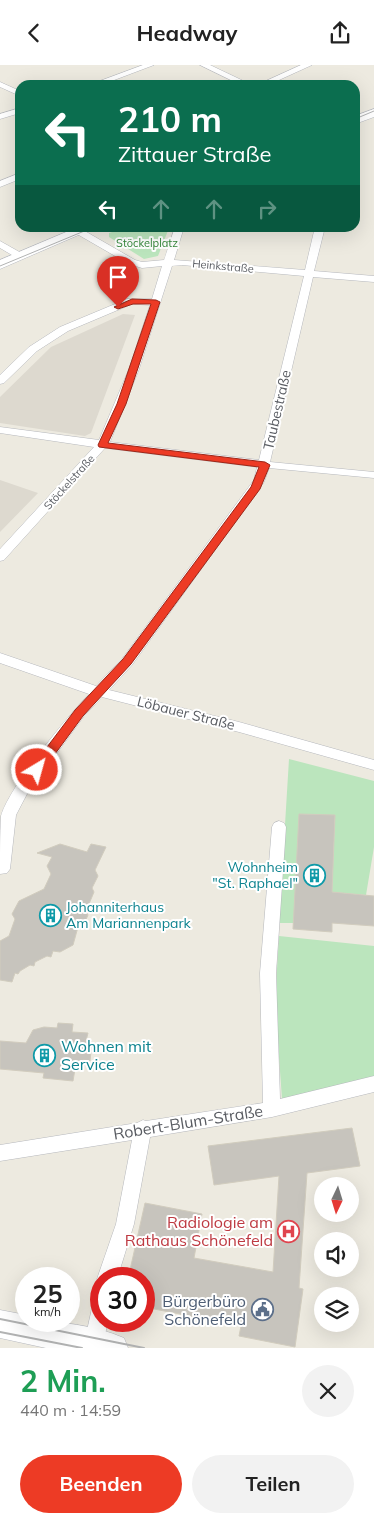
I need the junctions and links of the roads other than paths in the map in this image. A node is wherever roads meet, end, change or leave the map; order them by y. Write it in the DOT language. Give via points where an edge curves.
graph roads {
  1 [pos="150,65"];
  2 [pos="204,65"];
  3 [pos="308,65"];
  4 [pos="107,80"];
  5 [pos="237,80"];
  6 [pos="274,80"];
  7 [pos="0,83"];
  8 [pos="15,91"];
  9 [pos="15,112"];
  10 [pos="374,113"];
  11 [pos="0,117"];
  12 [pos="360,118"];
  13 [pos="15,179"];
  14 [pos="0,184"];
  15 [pos="81,232"];
  16 [pos="89,232"];
  17 [pos="178,232"];
  18 [pos="319,232"];
  19 [pos="0,244"];
  20 [pos="20,257"];
  21 [pos="168,263"];
  22 [pos="0,265"];
  23 [pos="308,273"];
  24 [pos="374,279"];
  25 [pos="156,302"];
  26 [pos="0,381"];
  27 [pos="0,430"];
  28 [pos="102,445"];
  29 [pos="265,465"];
  30 [pos="374,475"];
  31 [pos="0,557"];
  32 [pos="0,658"];
  33 [pos="100,691"];
  34 [pos="374,765"];
  35 [pos="279,827"];
  36 [pos="2,869"];
  37 [pos="374,1084"];
  38 [pos="272,1109"];
  39 [pos="143,1128"];
  40 [pos="0,1153"];
  41 [pos="111,1267"];
  42 [pos="0,1325"];
  43 [pos="103,1332"];
  44 [pos="104,1346"];
  1 -- 4 [label="street"];
  2 -- 5 [label="street"];
  3 -- 6 [label="street"];
  7 -- 8 [label="street"];
  9 -- 11 [label="street"];
  10 -- 12 [label="main road"];
  13 -- 14 [label="street"];
  15 -- 20 [label="main road"];
  16 -- 21 [label="street, Heinkstraße" via="132,262"];
  17 -- 21 [label="street, Stöckelstraße"];
  18 -- 23 [label="street, Taubestraße"];
  19 -- 20 [label="street"];
  20 -- 22 [label="main road"];
  21 -- 23 [label="street, Heinkstraße"];
  21 -- 25 [label="street, Stöckelstraße"];
  23 -- 24 [label="street, Heinkstraße"];
  23 -- 29 [label="street, Taubestraße"];
  25 -- 26 [label="street" via="132,301 64,329 32,349"];
  25 -- 28 [label="street, Stöckelstraße" via="122,404"];
  27 -- 28 [label="street"];
  28 -- 29 [label="street"];
  28 -- 31 [label="street, Stöckelstraße"];
  29 -- 30 [label="street"];
  29 -- 33 [label="street, Taubestraße" via="256,487 127,662"];
  32 -- 33 [label="street, Löbauer Straße"];
  33 -- 34 [label="street, Löbauer Straße"];
  33 -- 36 [label="street, Taubestraße" via="79,713 21,791 9,815"];
  35 -- 38 [label="street" via="268,973"];
  37 -- 38 [label="street, Robert-Blum-Straße"];
  38 -- 39 [label="street, Robert-Blum-Straße"];
  39 -- 40 [label="street, Robert-Blum-Straße"];
  39 -- 41 [label="street" via="124,1224"];
  42 -- 44 [label="main road"];
  43 -- 44 [label="street"];
}
